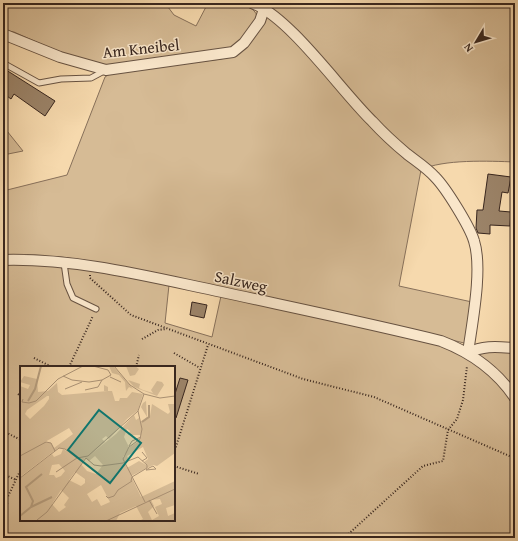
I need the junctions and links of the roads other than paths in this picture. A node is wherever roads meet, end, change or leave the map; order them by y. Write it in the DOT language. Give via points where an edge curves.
graph roads {
  1 [pos="252,3"];
  2 [pos="265,5"];
  3 [pos="3,34"];
  4 [pos="3,63"];
  5 [pos="106,70"];
  6 [pos="3,260"];
  7 [pos="64,263"];
  8 [pos="96,309"];
  9 [pos="515,348"];
  10 [pos="468,352"];
  11 [pos="515,398"];
  1 -- 2 [label="street"];
  2 -- 5 [label="street, Am Kneibel" via="260,21 244,43 233,52"];
  2 -- 10 [label="street" via="370,120 436,177 469,228 475,243 476,288"];
  3 -- 5 [label="street, Am Kneibel" via="60,58"];
  4 -- 5 [label="lane" via="39,83 91,78"];
  6 -- 7 [label="street, Salzweg"];
  7 -- 8 [label="lane" via="67,284 73,298"];
  7 -- 10 [label="street, Salzweg" via="171,281 394,329 441,341"];
  9 -- 10 [label="street" via="489,347"];
  10 -- 11 [label="street, Salzweg" via="493,371"];
}
